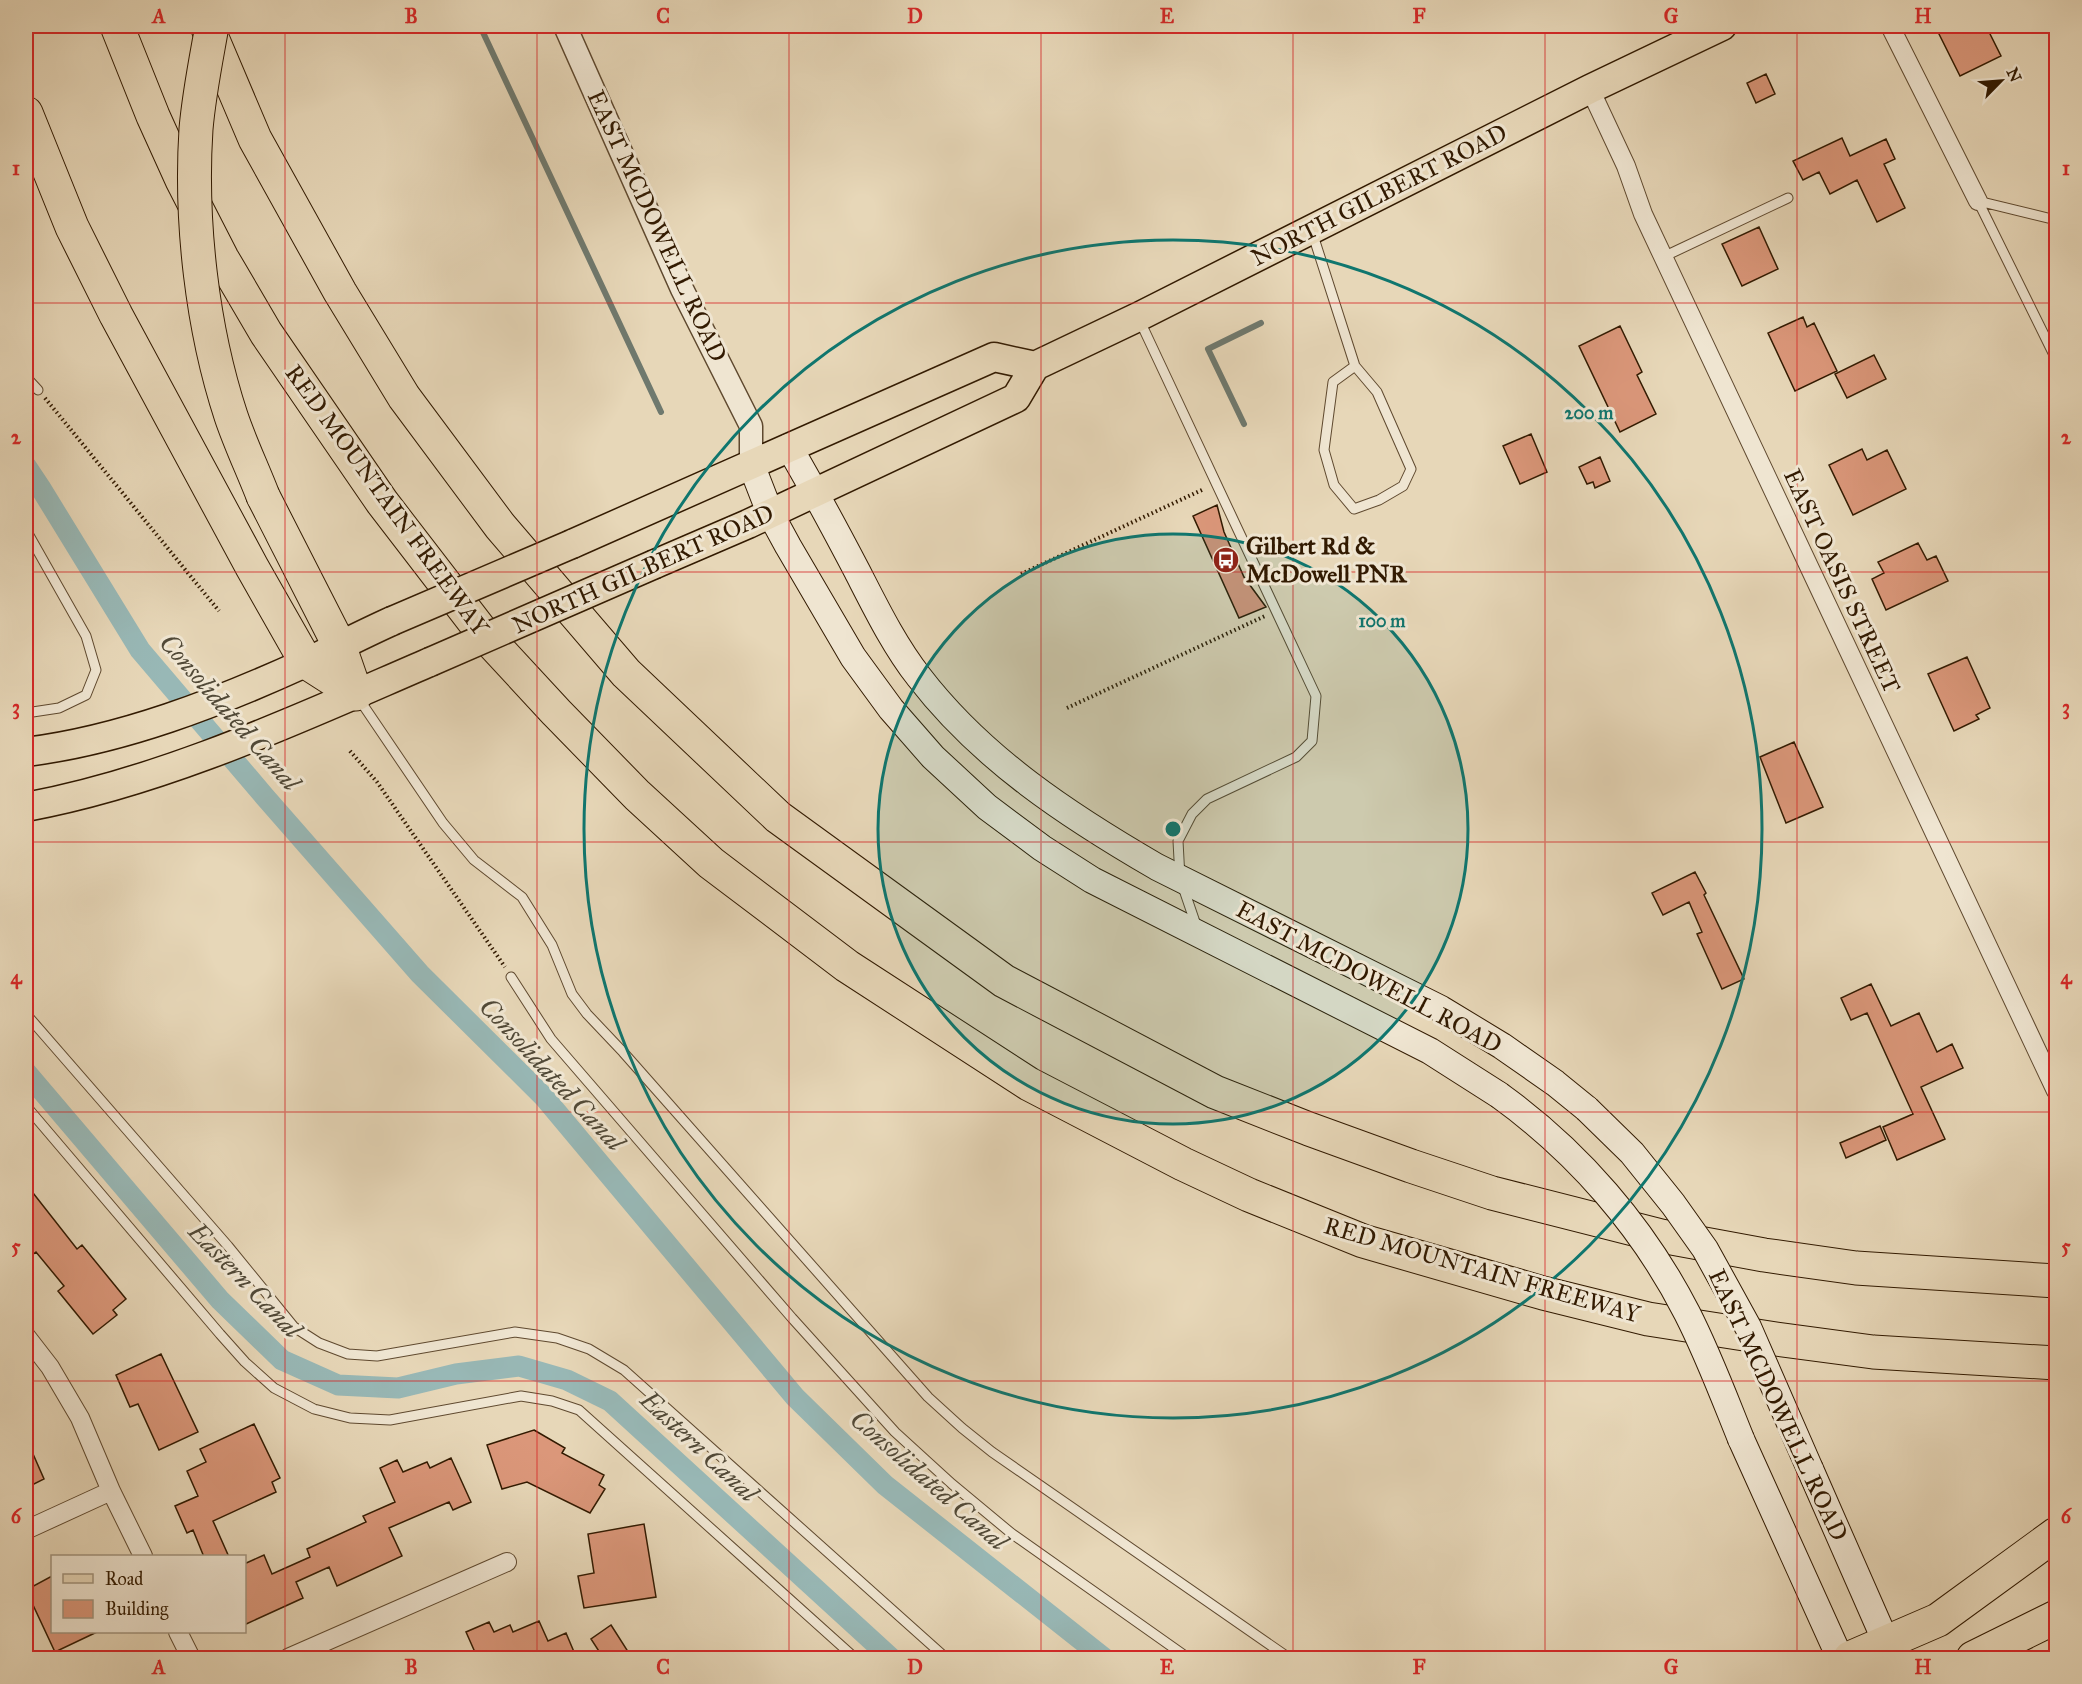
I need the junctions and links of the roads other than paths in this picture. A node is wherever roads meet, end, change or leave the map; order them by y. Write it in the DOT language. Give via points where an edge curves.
graph roads {
  1 [pos="117,26"];
  2 [pos="207,26"];
  3 [pos="212,26"];
  4 [pos="565,26"];
  5 [pos="1722,26"];
  6 [pos="1890,26"];
  7 [pos="1590,89"];
  8 [pos="26,113"];
  9 [pos="1788,198"];
  10 [pos="1978,201"];
  11 [pos="2056,220"];
  12 [pos="1311,229"];
  13 [pos="1663,257"];
  14 [pos="1138,317"];
  15 [pos="2056,359"];
  16 [pos="1035,366"];
  17 [pos="1355,366"];
  18 [pos="26,377"];
  19 [pos="38,390"];
  20 [pos="751,426"];
  21 [pos="789,447"];
  22 [pos="751,464"];
  23 [pos="815,492"];
  24 [pos="770,513"];
  25 [pos="26,530"];
  26 [pos="339,645"];
  27 [pos="306,662"];
  28 [pos="356,694"];
  29 [pos="26,713"];
  30 [pos="26,752"];
  31 [pos="26,807"];
  32 [pos="1180,878"];
  33 [pos="1200,935"];
  34 [pos="511,977"];
  35 [pos="26,1014"];
  36 [pos="2056,1091"];
  37 [pos="26,1106"];
  38 [pos="2056,1281"];
  39 [pos="26,1336"];
  40 [pos="2056,1363"];
  41 [pos="111,1491"];
  42 [pos="26,1530"];
  43 [pos="2056,1534"];
  44 [pos="141,1555"];
  45 [pos="507,1562"];
  46 [pos="2056,1617"];
  47 [pos="178,1633"];
  48 [pos="1889,1651"];
  49 [pos="191,1659"];
  50 [pos="288,1659"];
  51 [pos="855,1659"];
  52 [pos="946,1659"];
  53 [pos="1188,1659"];
  54 [pos="1289,1659"];
  55 [pos="1840,1659"];
  56 [pos="1851,1659"];
  57 [pos="1973,1659"];
  1 -- 40 [label="highway, RED MOUNTAIN FREEWAY" via="183,180 266,333 382,502 482,632 637,795 711,863 847,966 1029,1084 1183,1164 1363,1241 1648,1319 1874,1352"];
  2 -- 38 [label="highway" via="255,139 340,292 404,397 500,526 626,673 778,817 1005,981 1215,1092 1329,1137 1492,1193 1661,1236 1764,1255 1856,1268"];
  3 -- 26 [label="highway, bridge" via="196,128 196,237 204,300 231,416 263,496"];
  4 -- 20 [label="street, EAST MCDOWELL ROAD" via="682,289"];
  5 -- 7 [label="main road, NORTH GILBERT ROAD"];
  6 -- 10 [label="street"];
  7 -- 12 [label="main road, NORTH GILBERT ROAD"];
  7 -- 13 [label="street, EAST OASIS STREET"];
  8 -- 27 [label="highway" via="72,227 116,315"];
  9 -- 13 [label="lane"];
  10 -- 11 [label="lane"];
  10 -- 15 [label="lane"];
  12 -- 14 [label="main road, NORTH GILBERT ROAD"];
  12 -- 17 [label="lane"];
  13 -- 36 [label="street, EAST OASIS STREET"];
  14 -- 16 [label="main road, NORTH GILBERT ROAD"];
  14 -- 32 [label="lane" via="1316,696 1312,741 1296,757 1207,799 1192,814 1178,841"];
  16 -- 21 [label="main road" via="994,357"];
  16 -- 23 [label="main road, NORTH GILBERT ROAD" via="1016,398"];
  17 -- 17 [label="lane" via="1377,392 1411,468 1403,486 1354,509 1334,485 1324,450 1333,382"];
  18 -- 19 [label="lane"];
  20 -- 21 [label="street"];
  20 -- 22 [label="street, EAST MCDOWELL ROAD"];
  21 -- 22 [label="main road"];
  21 -- 23 [label="main road, EAST MCDOWELL ROAD"];
  22 -- 24 [label="main road, EAST MCDOWELL ROAD"];
  22 -- 26 [label="main road, bridge"];
  23 -- 24 [label="main road, NORTH GILBERT ROAD"];
  23 -- 32 [label="main road, EAST MCDOWELL ROAD" via="888,631 918,677 958,723 1060,806"];
  24 -- 28 [label="main road, NORTH GILBERT ROAD, bridge"];
  24 -- 33 [label="main road, EAST MCDOWELL ROAD" via="854,657 891,709 933,757 987,807 1042,848 1092,880"];
  25 -- 29 [label="lane" via="86,636 96,670 86,695 59,708"];
  26 -- 27 [label="main road"];
  26 -- 28 [label="highway"];
  27 -- 28 [label="highway"];
  27 -- 30 [label="main road" via="132,729"];
  28 -- 31 [label="main road, NORTH GILBERT ROAD" via="171,766 78,796"];
  28 -- 54 [label="lane" via="443,823 474,860 522,897 552,945 572,994 586,1014 928,1397 992,1452"];
  32 -- 33 [label="lane"];
  32 -- 48 [label="main road, EAST MCDOWELL ROAD, bridge" via="1441,1010 1502,1046 1587,1109 1632,1153 1705,1249 1748,1328"];
  33 -- 55 [label="main road, EAST MCDOWELL ROAD, bridge" via="1430,1051 1534,1121 1603,1189 1636,1228 1688,1314"];
  34 -- 53 [label="lane" via="551,1039 895,1432 1011,1533"];
  35 -- 52 [label="lane" via="294,1327 319,1343 348,1354 377,1356 515,1332 557,1338 589,1349 624,1370"];
  37 -- 51 [label="lane" via="220,1334 274,1389 314,1408 350,1418 390,1420 521,1396 579,1410"];
  39 -- 41 [label="street" via="81,1418"];
  41 -- 42 [label="street"];
  41 -- 44 [label="street"];
  43 -- 48 [label="highway"];
  45 -- 50 [label="street"];
  46 -- 57 [label="highway"];
  47 -- 49 [label="street"];
  48 -- 56 [label="highway"];
}
